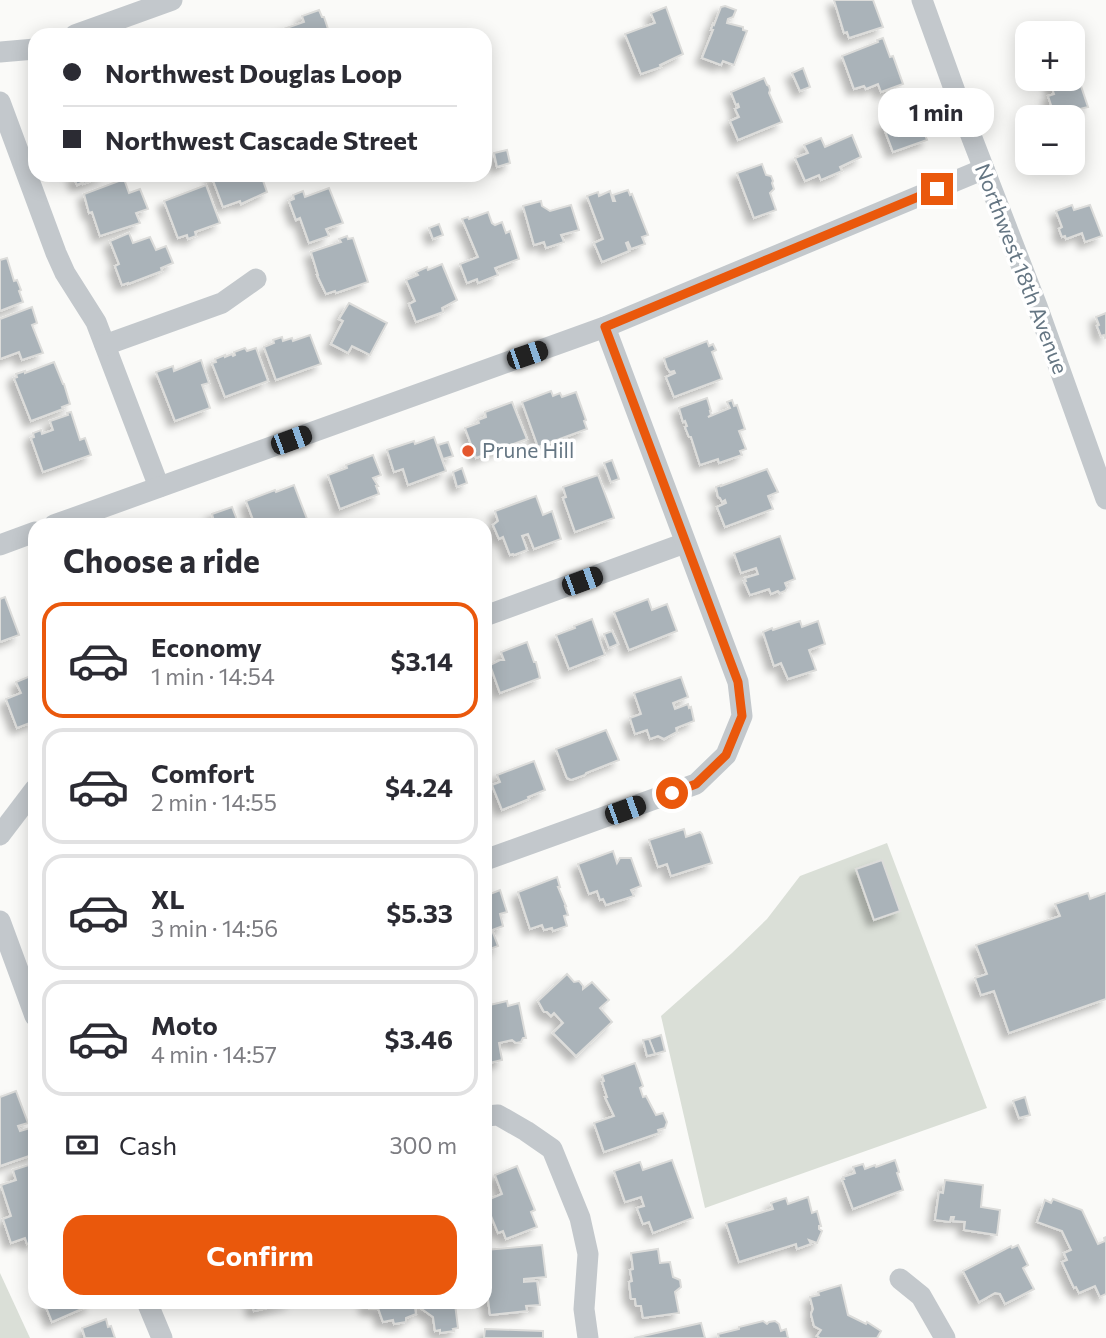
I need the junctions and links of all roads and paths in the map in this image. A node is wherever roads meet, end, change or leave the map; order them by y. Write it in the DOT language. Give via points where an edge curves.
graph roads {
  1 [pos="172,0"];
  2 [pos="922,0"];
  3 [pos="94,28"];
  4 [pos="28,50"];
  5 [pos="0,52"];
  6 [pos="0,102"];
  7 [pos="984,169"];
  8 [pos="28,176"];
  9 [pos="30,182"];
  10 [pos="256,279"];
  11 [pos="605,327"];
  12 [pos="105,345"];
  13 [pos="159,487"];
  14 [pos="1106,499"];
  15 [pos="73,518"];
  16 [pos="28,535"];
  17 [pos="685,543"];
  18 [pos="0,545"];
  19 [pos="492,613"];
  20 [pos="28,798"];
  21 [pos="0,835"];
  22 [pos="492,857"];
  23 [pos="0,920"];
  24 [pos="28,997"];
  25 [pos="492,1115"];
  26 [pos="900,1279"];
  27 [pos="150,1309"];
  28 [pos="162,1338"];
  29 [pos="588,1338"];
  30 [pos="945,1338"];
  1 -- 3 [label="street"];
  2 -- 7 [label="street, Northwest 18th Avenue"];
  4 -- 5 [label="street"];
  6 -- 8 [label="street"];
  7 -- 11 [label="street"];
  7 -- 14 [label="street, Northwest 18th Avenue"];
  9 -- 12 [label="street" via="65,273"];
  10 -- 12 [label="street" via="222,303"];
  11 -- 13 [label="street"];
  11 -- 17 [label="street"];
  12 -- 13 [label="street"];
  13 -- 15 [label="street"];
  16 -- 18 [label="street"];
  17 -- 19 [label="street"];
  17 -- 22 [label="street" via="738,682 742,716 726,755 696,784"];
  20 -- 21 [label="street"];
  23 -- 24 [label="street"];
  25 -- 29 [label="street" via="552,1149 580,1218 588,1254 584,1309"];
  26 -- 30 [label="street" via="921,1296"];
  27 -- 28 [label="street"];
}
